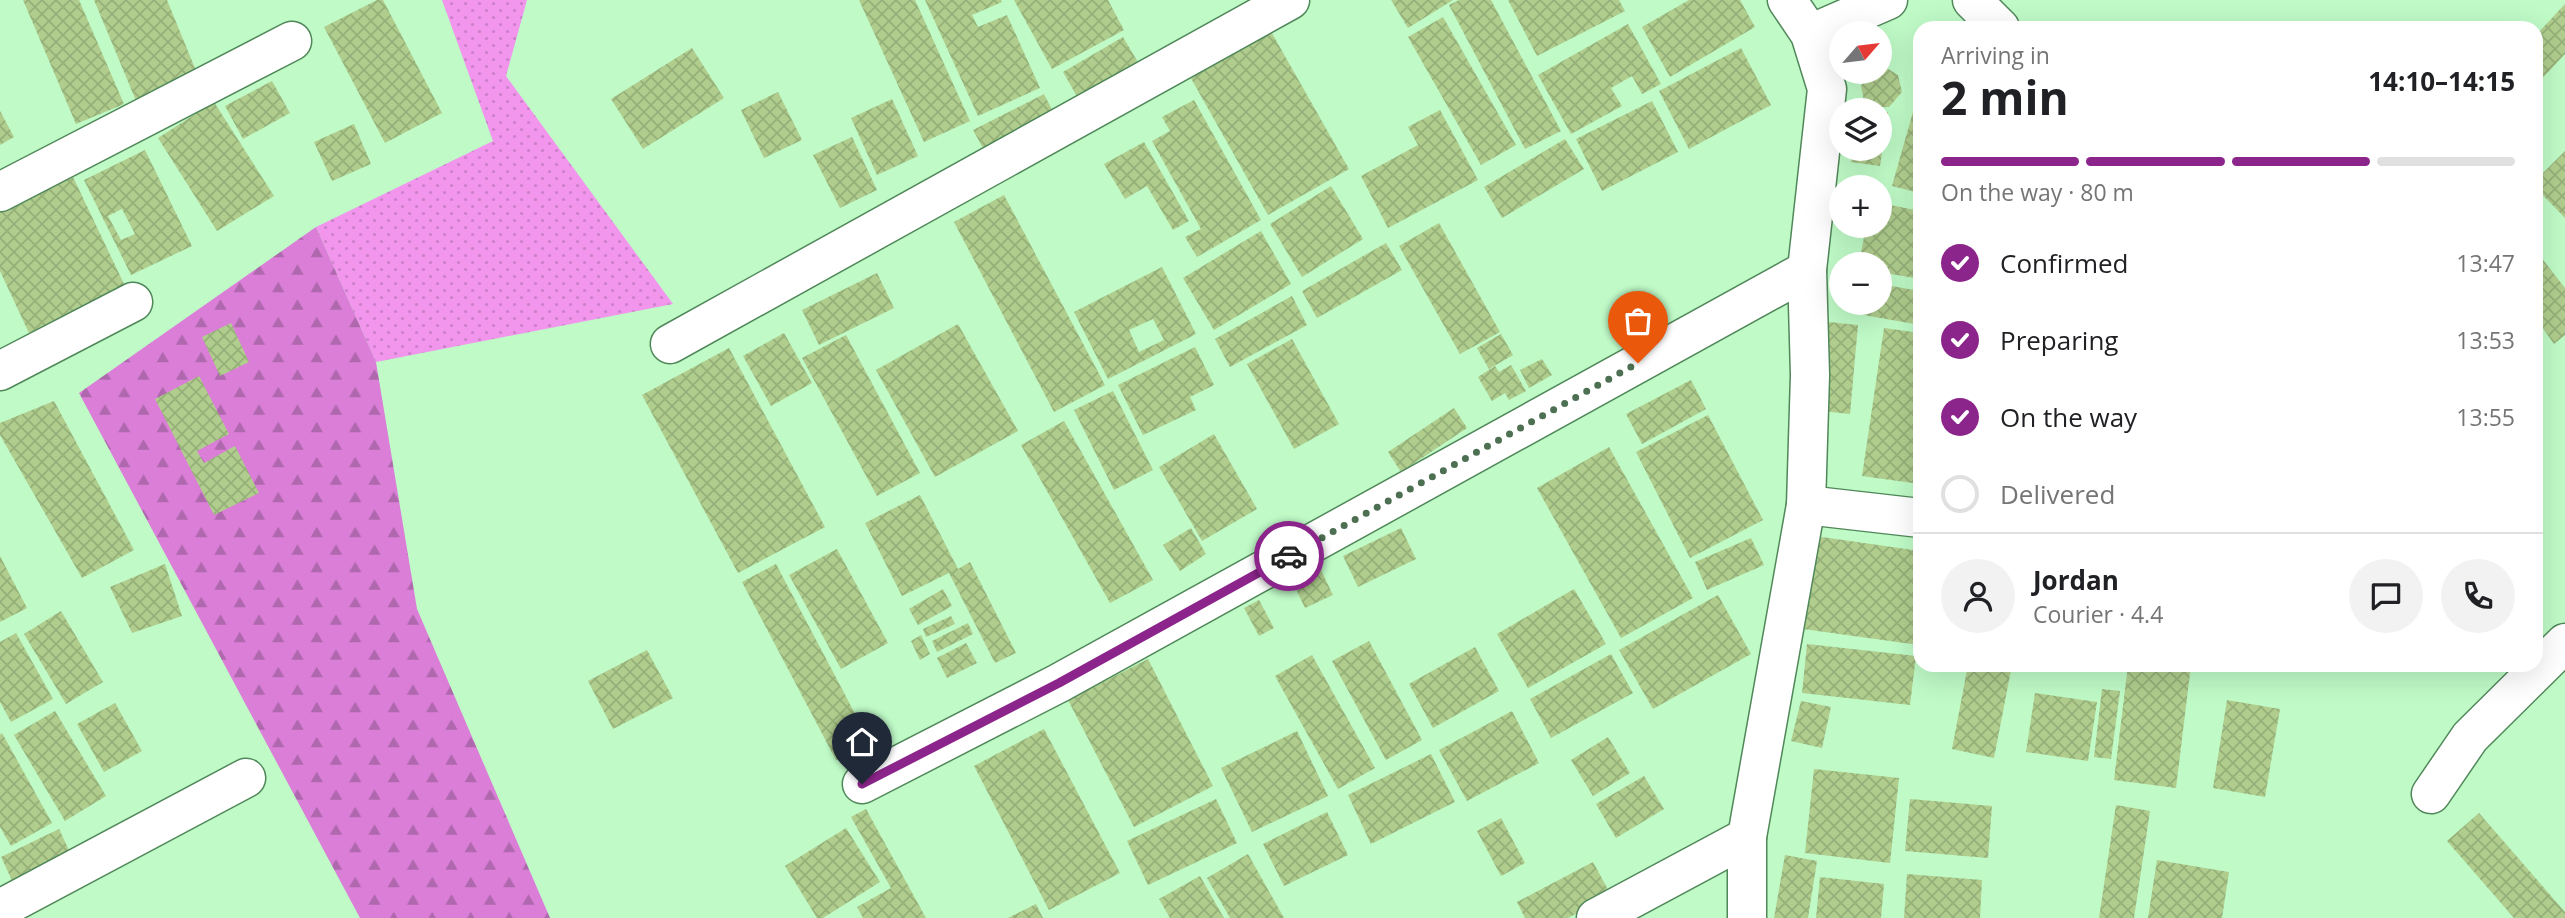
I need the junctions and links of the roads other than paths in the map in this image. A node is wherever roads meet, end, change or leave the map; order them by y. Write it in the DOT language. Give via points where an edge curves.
graph roads {
  1 [pos="1290,0"];
  2 [pos="1787,0"];
  3 [pos="1888,0"];
  4 [pos="1972,0"];
  5 [pos="1993,21"];
  6 [pos="1810,34"];
  7 [pos="292,41"];
  8 [pos="0,192"];
  9 [pos="1807,270"];
  10 [pos="133,302"];
  11 [pos="670,344"];
  12 [pos="0,371"];
  13 [pos="1806,505"];
  14 [pos="1913,517"];
  15 [pos="2565,643"];
  16 [pos="2543,665"];
  17 [pos="2536,672"];
  18 [pos="246,778"];
  19 [pos="862,784"];
  20 [pos="2431,794"];
  21 [pos="1747,837"];
  22 [pos="0,909"];
  23 [pos="1596,918"];
  24 [pos="1747,918"];
  1 -- 11 [label="street"];
  2 -- 6 [label="street"];
  3 -- 6 [label="street"];
  4 -- 5 [label="street"];
  6 -- 9 [label="street" via="1827,89"];
  7 -- 8 [label="street"];
  9 -- 13 [label="street"];
  9 -- 19 [label="street" via="1059,683"];
  10 -- 12 [label="street"];
  13 -- 14 [label="street"];
  13 -- 21 [label="street"];
  15 -- 16 [label="street"];
  17 -- 20 [label="street" via="2470,737"];
  18 -- 22 [label="street"];
  21 -- 23 [label="street"];
  21 -- 24 [label="street"];
}
